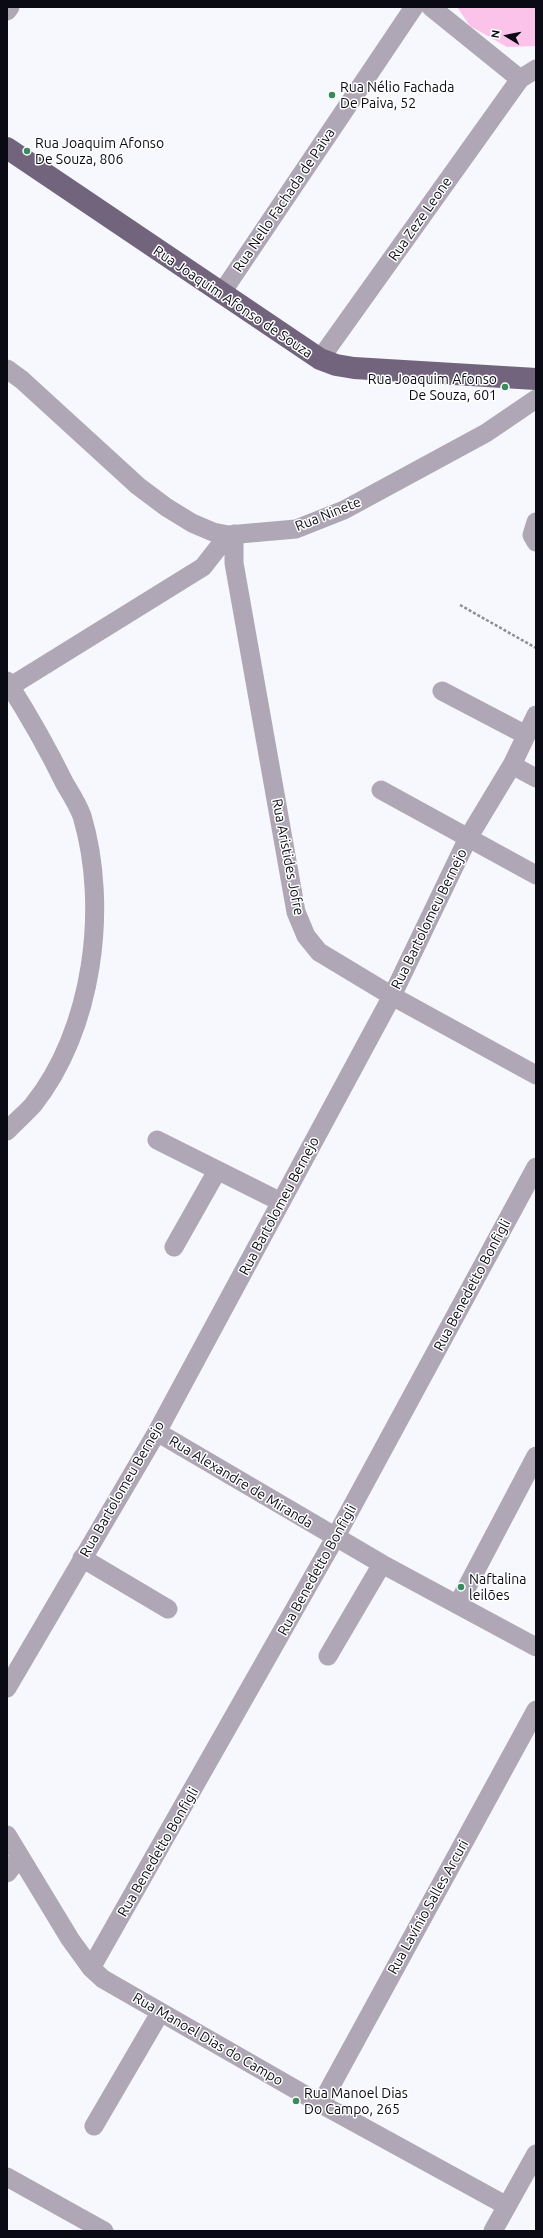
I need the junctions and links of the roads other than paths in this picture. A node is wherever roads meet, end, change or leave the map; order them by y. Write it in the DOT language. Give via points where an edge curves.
graph roads {
  1 [pos="10,7"];
  2 [pos="414,7"];
  3 [pos="431,7"];
  4 [pos="7,11"];
  5 [pos="536,68"];
  6 [pos="520,79"];
  7 [pos="7,148"];
  8 [pos="221,294"];
  9 [pos="320,360"];
  10 [pos="7,369"];
  11 [pos="536,379"];
  12 [pos="536,399"];
  13 [pos="536,522"];
  14 [pos="231,534"];
  15 [pos="536,542"];
  16 [pos="9,684"];
  17 [pos="442,690"];
  18 [pos="536,716"];
  19 [pos="526,735"];
  20 [pos="512,765"];
  21 [pos="536,778"];
  22 [pos="381,790"];
  23 [pos="468,838"];
  24 [pos="536,875"];
  25 [pos="392,996"];
  26 [pos="536,1075"];
  27 [pos="7,1131"];
  28 [pos="157,1140"];
  29 [pos="536,1167"];
  30 [pos="218,1171"];
  31 [pos="281,1202"];
  32 [pos="174,1248"];
  33 [pos="157,1432"];
  34 [pos="536,1456"];
  35 [pos="335,1538"];
  36 [pos="82,1558"];
  37 [pos="382,1564"];
  38 [pos="458,1604"];
  39 [pos="168,1609"];
  40 [pos="536,1647"];
  41 [pos="328,1656"];
  42 [pos="7,1688"];
  43 [pos="536,1710"];
  44 [pos="7,1835"];
  45 [pos="20,1857"];
  46 [pos="7,1873"];
  47 [pos="91,1968"];
  48 [pos="160,2013"];
  49 [pos="321,2104"];
  50 [pos="94,2126"];
  51 [pos="536,2154"];
  52 [pos="7,2177"];
  53 [pos="530,2179"];
  54 [pos="507,2206"];
  55 [pos="104,2231"];
  56 [pos="493,2231"];
  1 -- 4 [label="street"];
  2 -- 8 [label="street, Rua Nello Fachada de Paiva"];
  3 -- 6 [label="street"];
  5 -- 6 [label="street"];
  6 -- 9 [label="street, Rua Zeze Leone"];
  7 -- 8 [label="main road, Rua Joaquim Afonso de Souza"];
  8 -- 9 [label="main road, Rua Joaquim Afonso de Souza"];
  9 -- 11 [label="main road, Rua Joaquim Afonso de Souza" via="354,368"];
  10 -- 14 [label="street, Rua Ninete" via="138,486 166,507 213,532"];
  12 -- 14 [label="street, Rua Ninete" via="486,433 344,510 296,528"];
  13 -- 15 [label="street" via="532,535"];
  14 -- 16 [label="street" via="203,567"];
  14 -- 25 [label="street, Rua Aristides Jofre" via="296,912 306,936 319,952"];
  16 -- 27 [label="street" via="82,815 92,872 94,930 85,994 73,1032 54,1072 32,1106"];
  17 -- 19 [label="street"];
  18 -- 19 [label="street, Rua Bartolomeu Bernejo"];
  19 -- 20 [label="street, Rua Bartolomeu Bernejo"];
  20 -- 21 [label="street"];
  20 -- 23 [label="street, Rua Bartolomeu Bernejo"];
  22 -- 23 [label="street"];
  23 -- 24 [label="street"];
  23 -- 25 [label="street, Rua Bartolomeu Bernejo"];
  25 -- 26 [label="street, Rua Aristides Jofre"];
  25 -- 31 [label="street, Rua Bartolomeu Bernejo"];
  28 -- 30 [label="street"];
  29 -- 35 [label="street, Rua Benedetto Bonfigli"];
  30 -- 31 [label="street"];
  30 -- 32 [label="street"];
  31 -- 33 [label="street, Rua Bartolomeu Bernejo"];
  33 -- 35 [label="street, Rua Alexandre de Miranda"];
  33 -- 36 [label="street, Rua Bartolomeu Bernejo"];
  34 -- 38 [label="street"];
  35 -- 37 [label="street, Rua Alexandre de Miranda"];
  35 -- 47 [label="street, Rua Benedetto Bonfigli"];
  36 -- 39 [label="street"];
  36 -- 42 [label="street, Rua Bartolomeu Bernejo"];
  37 -- 38 [label="street, Rua Alexandre de Miranda"];
  37 -- 41 [label="street"];
  38 -- 40 [label="street, Rua Alexandre de Miranda"];
  43 -- 49 [label="street, Rua Lavínio Salles Arcuri"];
  44 -- 45 [label="street, Rua Manoel Dias do Campo"];
  45 -- 46 [label="street"];
  45 -- 47 [label="street, Rua Manoel Dias do Campo" via="70,1939"];
  47 -- 48 [label="street, Rua Manoel Dias do Campo" via="103,1979"];
  48 -- 49 [label="street, Rua Manoel Dias do Campo"];
  48 -- 50 [label="street"];
  49 -- 54 [label="street, Rua Manoel Dias do Campo"];
  51 -- 53 [label="street"];
  52 -- 55 [label="street"];
  53 -- 54 [label="street"];
  54 -- 56 [label="street"];
}
